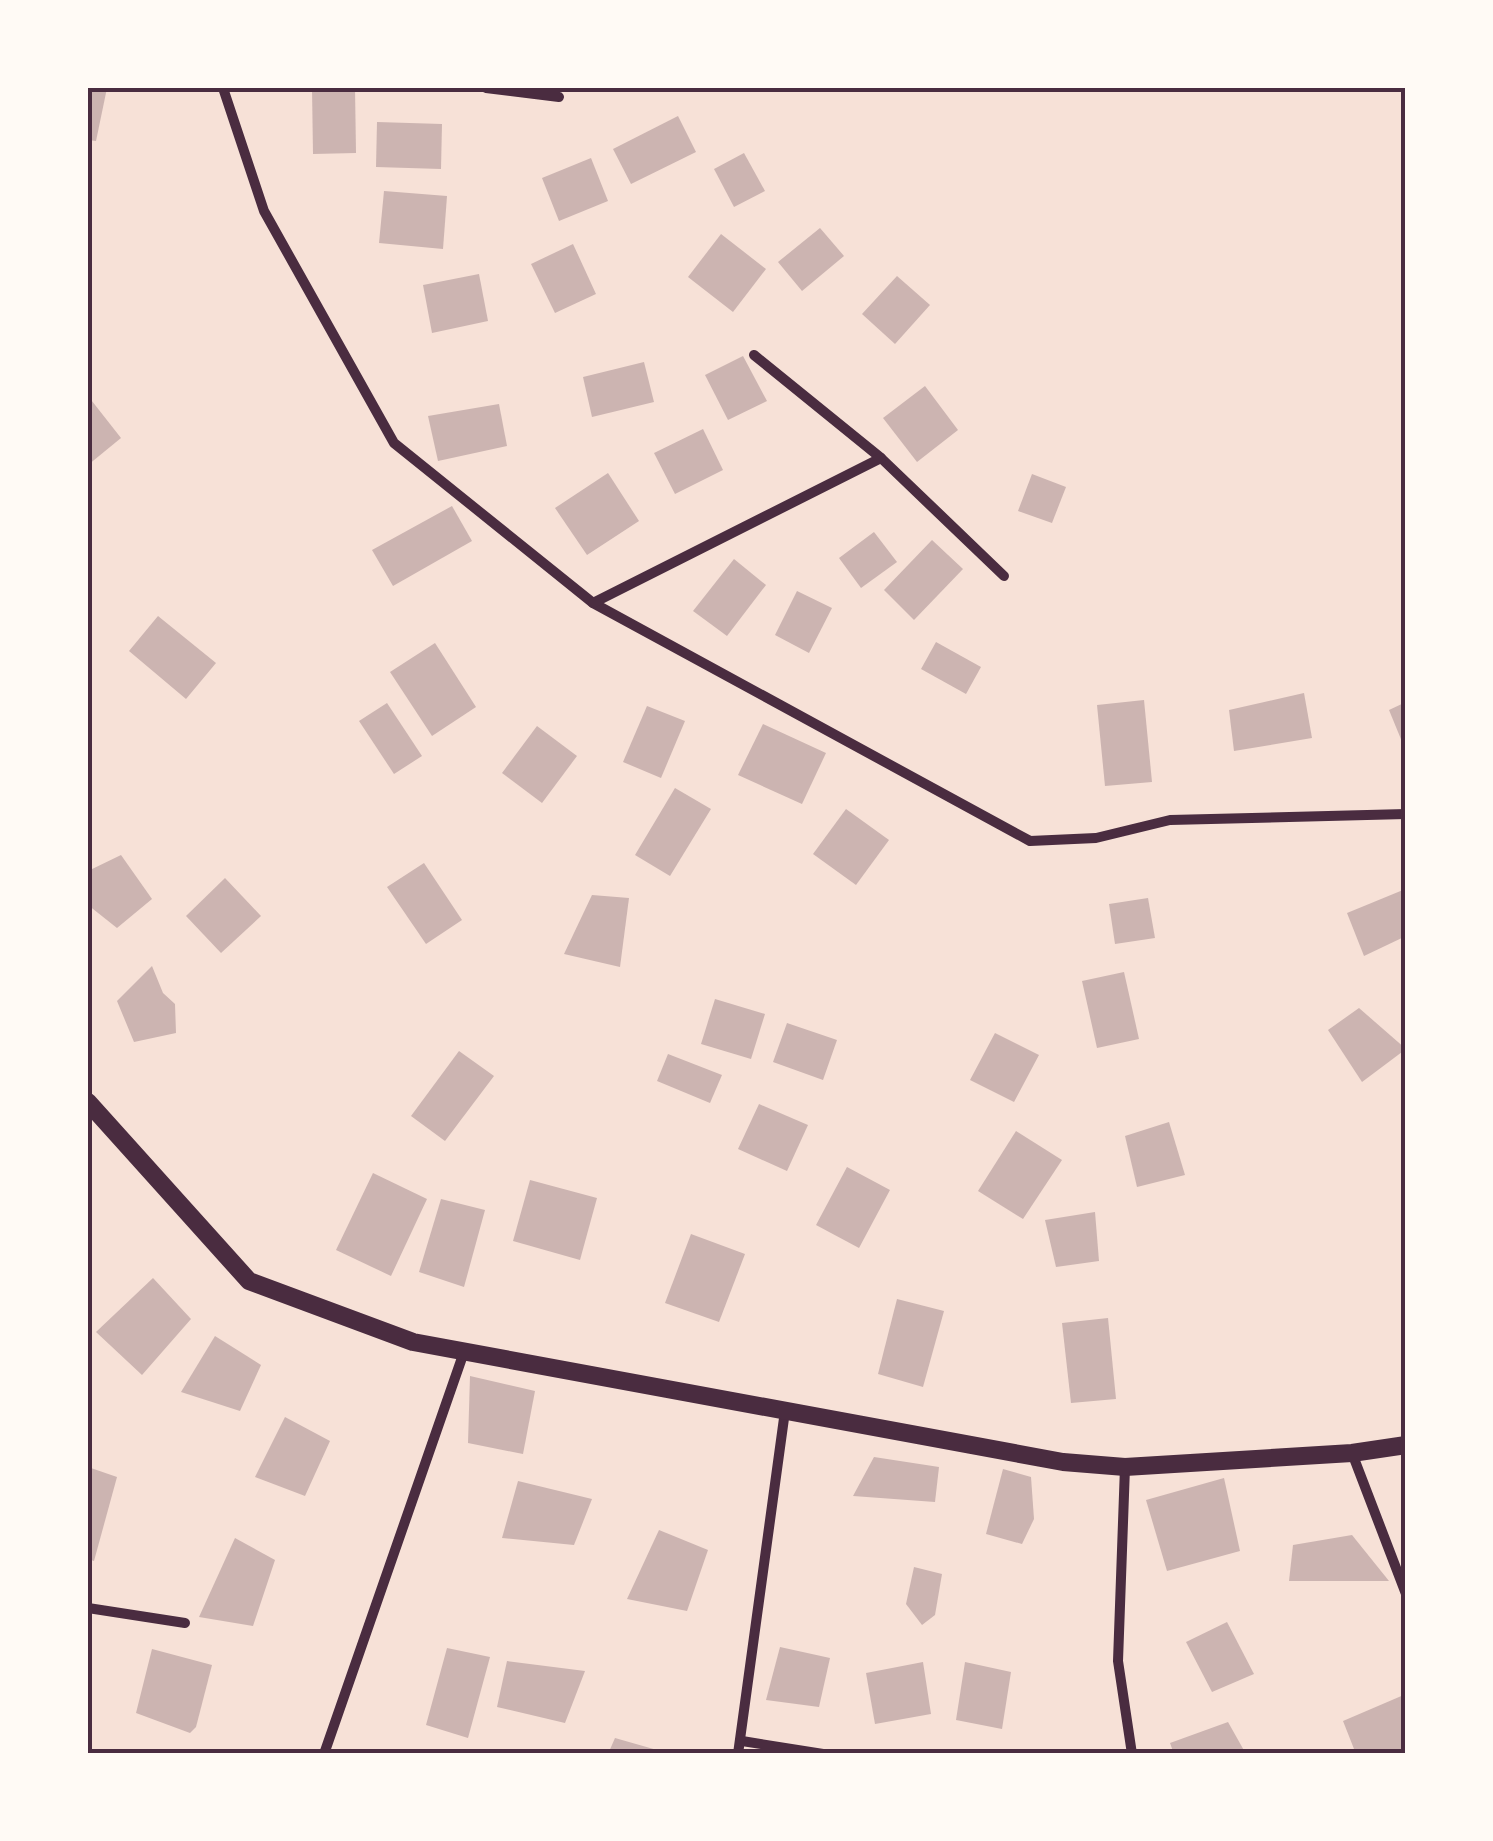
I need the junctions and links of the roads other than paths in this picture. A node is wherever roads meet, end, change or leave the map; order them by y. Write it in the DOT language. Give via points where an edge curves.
graph roads {
  1 [pos="223,88"];
  2 [pos="486,88"];
  3 [pos="559,96"];
  4 [pos="754,355"];
  5 [pos="881,458"];
  6 [pos="1004,576"];
  7 [pos="593,603"];
  8 [pos="1406,814"];
  9 [pos="88,1102"];
  10 [pos="464,1352"];
  11 [pos="785,1411"];
  12 [pos="1406,1445"];
  13 [pos="1352,1454"];
  14 [pos="1125,1467"];
  15 [pos="1406,1594"];
  16 [pos="88,1608"];
  17 [pos="185,1623"];
  18 [pos="742,1741"];
  19 [pos="324,1754"];
  20 [pos="738,1754"];
  21 [pos="823,1754"];
  22 [pos="1132,1754"];
  1 -- 7 [label="street" via="264,211 394,442"];
  2 -- 3 [label="street"];
  4 -- 5 [label="street"];
  5 -- 6 [label="street"];
  5 -- 7 [label="street"];
  7 -- 8 [label="street" via="1030,841 1096,838 1170,820"];
  9 -- 10 [label="street" via="249,1281 413,1342"];
  10 -- 11 [label="street"];
  10 -- 19 [label="street"];
  11 -- 14 [label="street" via="1063,1462"];
  11 -- 18 [label="street"];
  12 -- 13 [label="street"];
  13 -- 14 [label="street"];
  13 -- 15 [label="street"];
  14 -- 22 [label="street" via="1118,1661"];
  16 -- 17 [label="street"];
  18 -- 20 [label="street"];
  18 -- 21 [label="street"];
}
